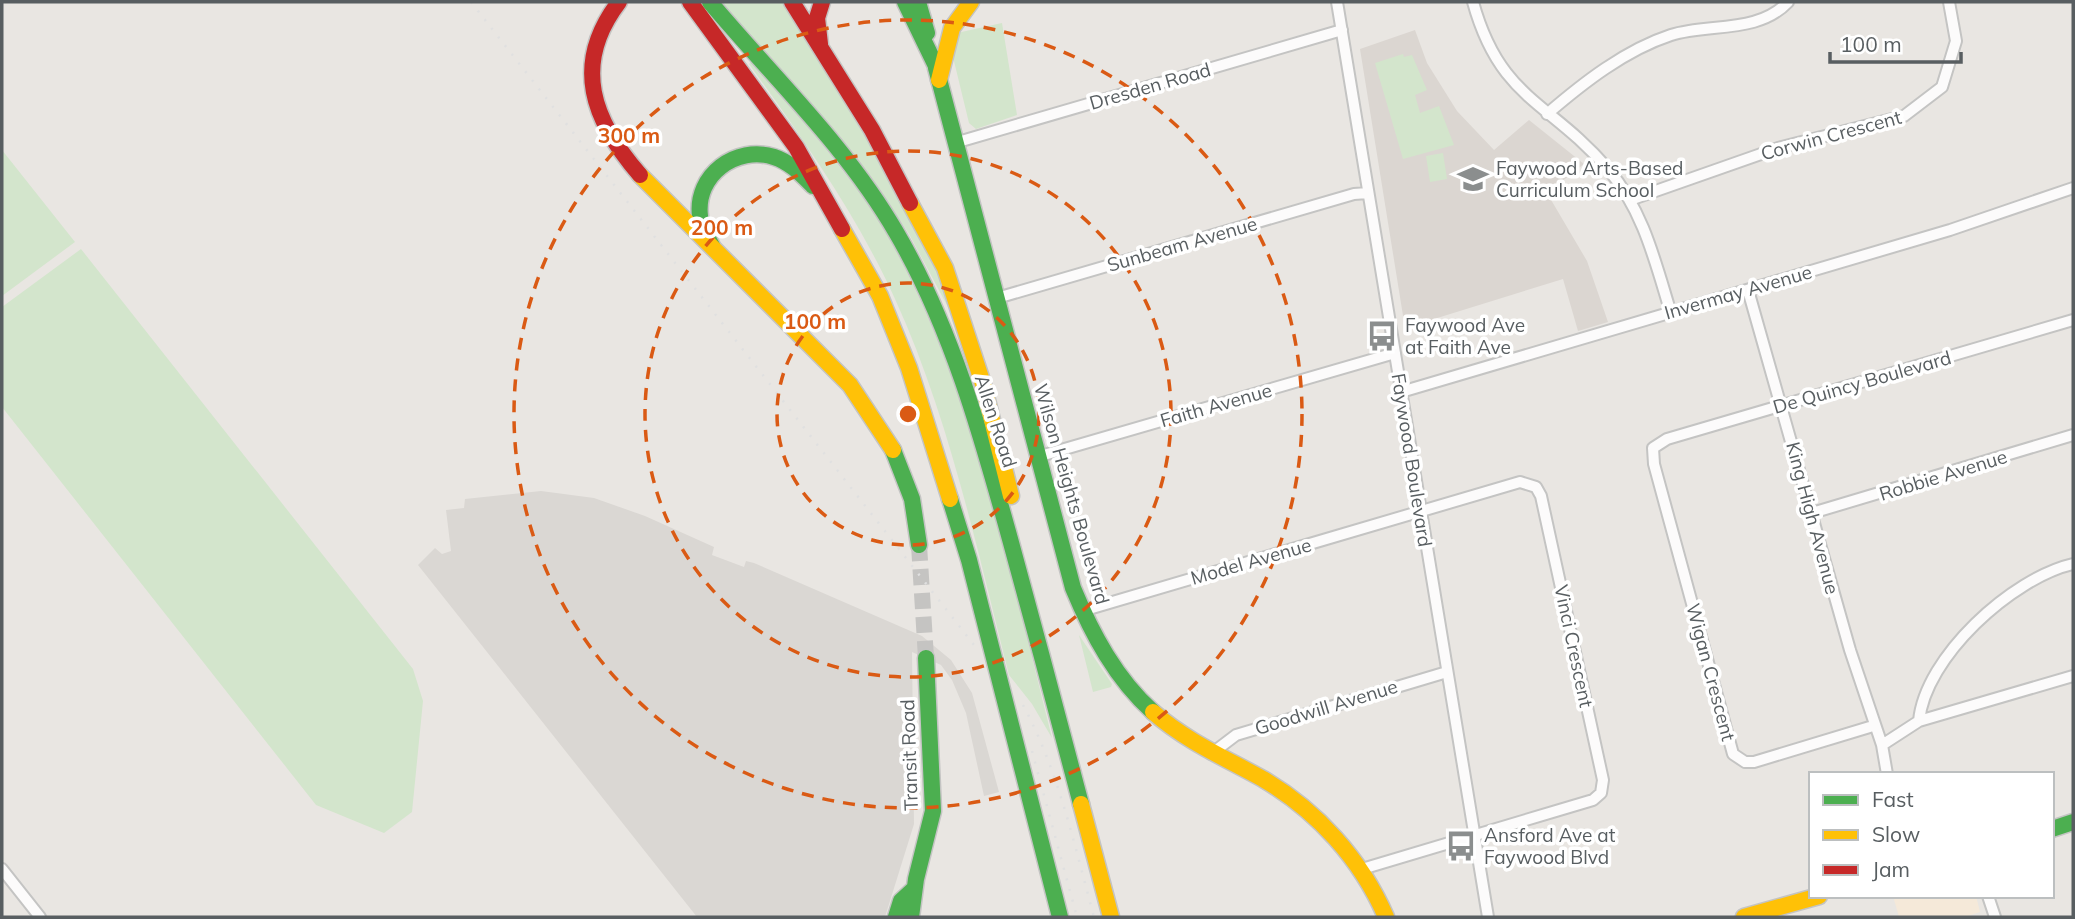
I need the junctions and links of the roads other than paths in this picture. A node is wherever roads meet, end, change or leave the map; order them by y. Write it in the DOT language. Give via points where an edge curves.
graph roads {
  1 [pos="690,2"];
  2 [pos="710,2"];
  3 [pos="792,2"];
  4 [pos="822,2"];
  5 [pos="905,2"];
  6 [pos="918,2"];
  7 [pos="971,2"];
  8 [pos="1337,2"];
  9 [pos="1474,2"];
  10 [pos="1788,2"];
  11 [pos="1950,2"];
  12 [pos="619,3"];
  13 [pos="1342,30"];
  14 [pos="821,52"];
  15 [pos="937,72"];
  16 [pos="1547,114"];
  17 [pos="958,142"];
  18 [pos="2073,188"];
  19 [pos="1368,193"];
  20 [pos="1630,200"];
  21 [pos="830,203"];
  22 [pos="712,246"];
  23 [pos="1748,290"];
  24 [pos="997,298"];
  25 [pos="1670,310"];
  26 [pos="2073,320"];
  27 [pos="1395,353"];
  28 [pos="1401,392"];
  29 [pos="1782,405"];
  30 [pos="2073,435"];
  31 [pos="1653,448"];
  32 [pos="1037,457"];
  33 [pos="1420,511"];
  34 [pos="1812,513"];
  35 [pos="919,545"];
  36 [pos="2073,564"];
  37 [pos="1082,611"];
  38 [pos="926,658"];
  39 [pos="1046,672"];
  40 [pos="1447,672"];
  41 [pos="2073,676"];
  42 [pos="1919,721"];
  43 [pos="1873,726"];
  44 [pos="1882,745"];
  45 [pos="1211,754"];
  46 [pos="1887,772"];
  47 [pos="2073,822"];
  48 [pos="2054,828"];
  49 [pos="1474,835"];
  50 [pos="2,869"];
  51 [pos="1362,869"];
  52 [pos="914,889"];
  53 [pos="1812,898"];
  54 [pos="1989,898"];
  55 [pos="40,917"];
  56 [pos="896,917"];
  57 [pos="911,917"];
  58 [pos="1060,917"];
  59 [pos="1111,917"];
  60 [pos="1386,917"];
  61 [pos="1488,917"];
  62 [pos="1744,917"];
  63 [pos="1994,917"];
  1 -- 21 [label="main road" via="796,146"];
  2 -- 39 [label="main road, Allen Road" via="849,162 907,252 959,376 995,486"];
  3 -- 14 [label="main road"];
  4 -- 14 [label="main road" via="817,18"];
  5 -- 15 [label="main road"];
  6 -- 15 [label="main road, Wilson Heights Boulevard"];
  7 -- 15 [label="main road" via="949,32"];
  8 -- 13 [label="street, Faywood Boulevard"];
  9 -- 16 [label="street" via="1502,71"];
  10 -- 16 [label="street" via="1779,12 1752,23 1683,32 1647,44"];
  11 -- 20 [label="street, Corwin Crescent" via="1956,41 1942,87 1904,116 1778,148"];
  12 -- 22 [label="main road" via="603,26 593,55 593,93 600,117 617,148"];
  13 -- 17 [label="street, Dresden Road"];
  13 -- 19 [label="street, Faywood Boulevard"];
  14 -- 39 [label="main road" via="872,130 946,268 983,384 1016,516"];
  15 -- 17 [label="main road, Wilson Heights Boulevard"];
  16 -- 20 [label="street" via="1592,153"];
  17 -- 24 [label="main road, Wilson Heights Boulevard"];
  18 -- 23 [label="street, Invermay Avenue"];
  19 -- 24 [label="street, Sunbeam Avenue"];
  19 -- 27 [label="street, Faywood Boulevard"];
  20 -- 25 [label="street" via="1648,238"];
  21 -- 22 [label="main road" via="782,161 762,155 732,158 715,170 701,196 700,216"];
  21 -- 58 [label="main road" via="880,296 931,436 969,561"];
  22 -- 35 [label="main road" via="850,385 878,421 903,469 917,517"];
  23 -- 25 [label="street, Invermay Avenue"];
  23 -- 29 [label="street, King High Avenue"];
  24 -- 32 [label="main road, Wilson Heights Boulevard"];
  25 -- 28 [label="street, Invermay Avenue"];
  26 -- 29 [label="street, De Quincy Boulevard"];
  27 -- 28 [label="street, Faywood Boulevard"];
  27 -- 32 [label="street, Faith Avenue"];
  28 -- 33 [label="street, Faywood Boulevard"];
  29 -- 31 [label="street, De Quincy Boulevard" via="1667,439"];
  29 -- 34 [label="street, King High Avenue"];
  30 -- 34 [label="street, Robbie Avenue"];
  31 -- 43 [label="street, Wigan Crescent" via="1734,754 1754,762"];
  32 -- 37 [label="main road, Wilson Heights Boulevard"];
  33 -- 37 [label="street, Model Avenue"];
  33 -- 40 [label="street, Faywood Boulevard"];
  33 -- 49 [label="street, Vinci Crescent" via="1520,482 1536,487 1602,780 1601,793 1593,800"];
  34 -- 43 [label="street, King High Avenue"];
  36 -- 42 [label="street" via="2022,587 1983,617 1936,668 1921,701"];
  37 -- 45 [label="main road, Wilson Heights Boulevard" via="1116,669 1149,709"];
  38 -- 52 [label="main road, Transit Road" via="933,811"];
  39 -- 59 [label="main road, Allen Road"];
  40 -- 45 [label="street, Goodwill Avenue" via="1236,734"];
  40 -- 49 [label="street, Faywood Boulevard"];
  41 -- 42 [label="street"];
  42 -- 44 [label="street"];
  43 -- 44 [label="street, King High Avenue"];
  44 -- 46 [label="street, King High Avenue"];
  45 -- 51 [label="main road, Wilson Heights Boulevard" via="1281,791 1321,824"];
  47 -- 48 [label="main road"];
  49 -- 51 [label="street"];
  49 -- 61 [label="street, Faywood Boulevard"];
  50 -- 55 [label="street"];
  51 -- 60 [label="main road, Wilson Heights Boulevard"];
  52 -- 56 [label="main road, Transit Road" via="901,901"];
  52 -- 57 [label="main road, Transit Road"];
  53 -- 62 [label="main road"];
  54 -- 63 [label="street"];
}
